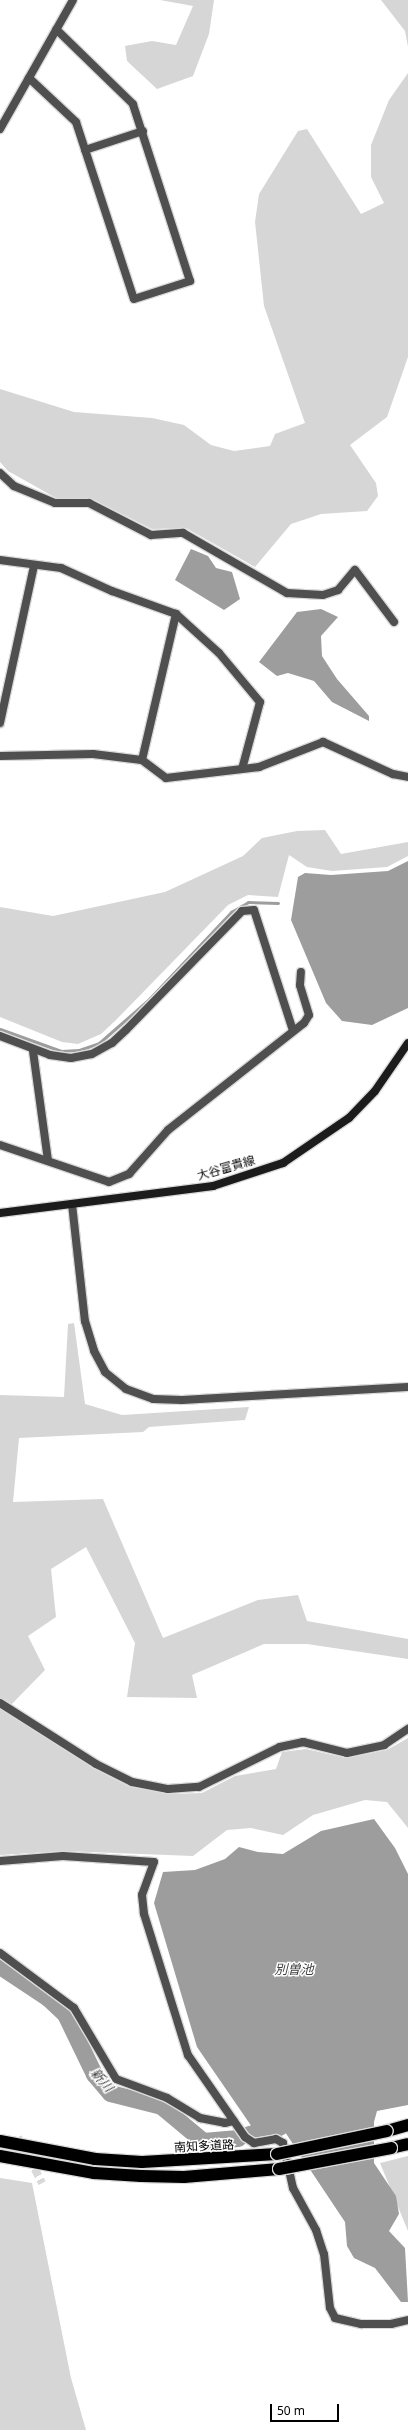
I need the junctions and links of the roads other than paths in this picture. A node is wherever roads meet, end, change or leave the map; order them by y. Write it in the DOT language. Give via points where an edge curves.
graph roads {
  1 [pos="74,0"];
  2 [pos="56,29"];
  3 [pos="29,78"];
  4 [pos="0,128"];
  5 [pos="143,131"];
  6 [pos="85,150"];
  7 [pos="0,473"];
  8 [pos="0,560"];
  9 [pos="34,566"];
  10 [pos="176,614"];
  11 [pos="394,622"];
  12 [pos="0,723"];
  13 [pos="0,756"];
  14 [pos="142,760"];
  15 [pos="242,769"];
  16 [pos="408,777"];
  17 [pos="301,972"];
  18 [pos="293,1031"];
  19 [pos="0,1036"];
  20 [pos="408,1042"];
  21 [pos="33,1051"];
  22 [pos="0,1145"];
  23 [pos="48,1160"];
  24 [pos="72,1204"];
  25 [pos="0,1213"];
  26 [pos="408,1387"];
  27 [pos="0,1703"];
  28 [pos="408,1729"];
  29 [pos="0,1861"];
  30 [pos="0,1953"];
  31 [pos="234,2121"];
  32 [pos="408,2125"];
  33 [pos="0,2141"];
  34 [pos="408,2144"];
  35 [pos="0,2156"];
  36 [pos="408,2320"];
  1 -- 2 [label="street"];
  2 -- 3 [label="street"];
  2 -- 5 [label="street" via="133,104"];
  3 -- 4 [label="street"];
  3 -- 6 [label="street" via="76,122"];
  5 -- 6 [label="street"];
  5 -- 6 [label="street" via="190,281 134,299"];
  7 -- 11 [label="street" via="14,486 55,503 89,503 151,535 183,533 287,593 323,595 338,590 355,570"];
  8 -- 9 [label="street"];
  9 -- 10 [label="street" via="61,568 112,591"];
  9 -- 12 [label="street"];
  10 -- 14 [label="street"];
  10 -- 15 [label="street" via="219,653 260,702"];
  13 -- 14 [label="street" via="93,754"];
  14 -- 15 [label="street" via="166,778"];
  15 -- 16 [label="street" via="259,767 323,742 392,774"];
  17 -- 18 [label="street" via="300,985 309,1015"];
  18 -- 21 [label="street" via="254,910 242,911 112,1043 92,1054 71,1058"];
  18 -- 23 [label="street" via="168,1130 129,1174 109,1182"];
  19 -- 21 [label="street"];
  20 -- 24 [label="main road, 大谷富貴線" via="375,1091 349,1118 283,1163 213,1186"];
  21 -- 23 [label="street"];
  22 -- 23 [label="street"];
  24 -- 25 [label="main road, 大谷富貴線"];
  24 -- 26 [label="street" via="85,1321 94,1351 105,1372 126,1389 153,1399 182,1400"];
  27 -- 28 [label="street" via="96,1764 132,1782 168,1789 200,1787 280,1747 303,1742 347,1753 384,1745"];
  29 -- 31 [label="street" via="63,1856 154,1862 142,1895 148,1929 188,2055"];
  30 -- 31 [label="street" via="74,2008 116,2079 167,2098 200,2118 225,2124"];
  31 -- 36 [label="street" via="254,2143 276,2139 282,2144 293,2188 316,2230 324,2254 330,2308 335,2318 345,2323 361,2324 391,2324"];
  32 -- 33 [label="highway, 南知多道路, bridge" via="277,2154 142,2162 96,2159"];
  34 -- 35 [label="highway, bridge" via="279,2169 184,2177 94,2173"];
}
